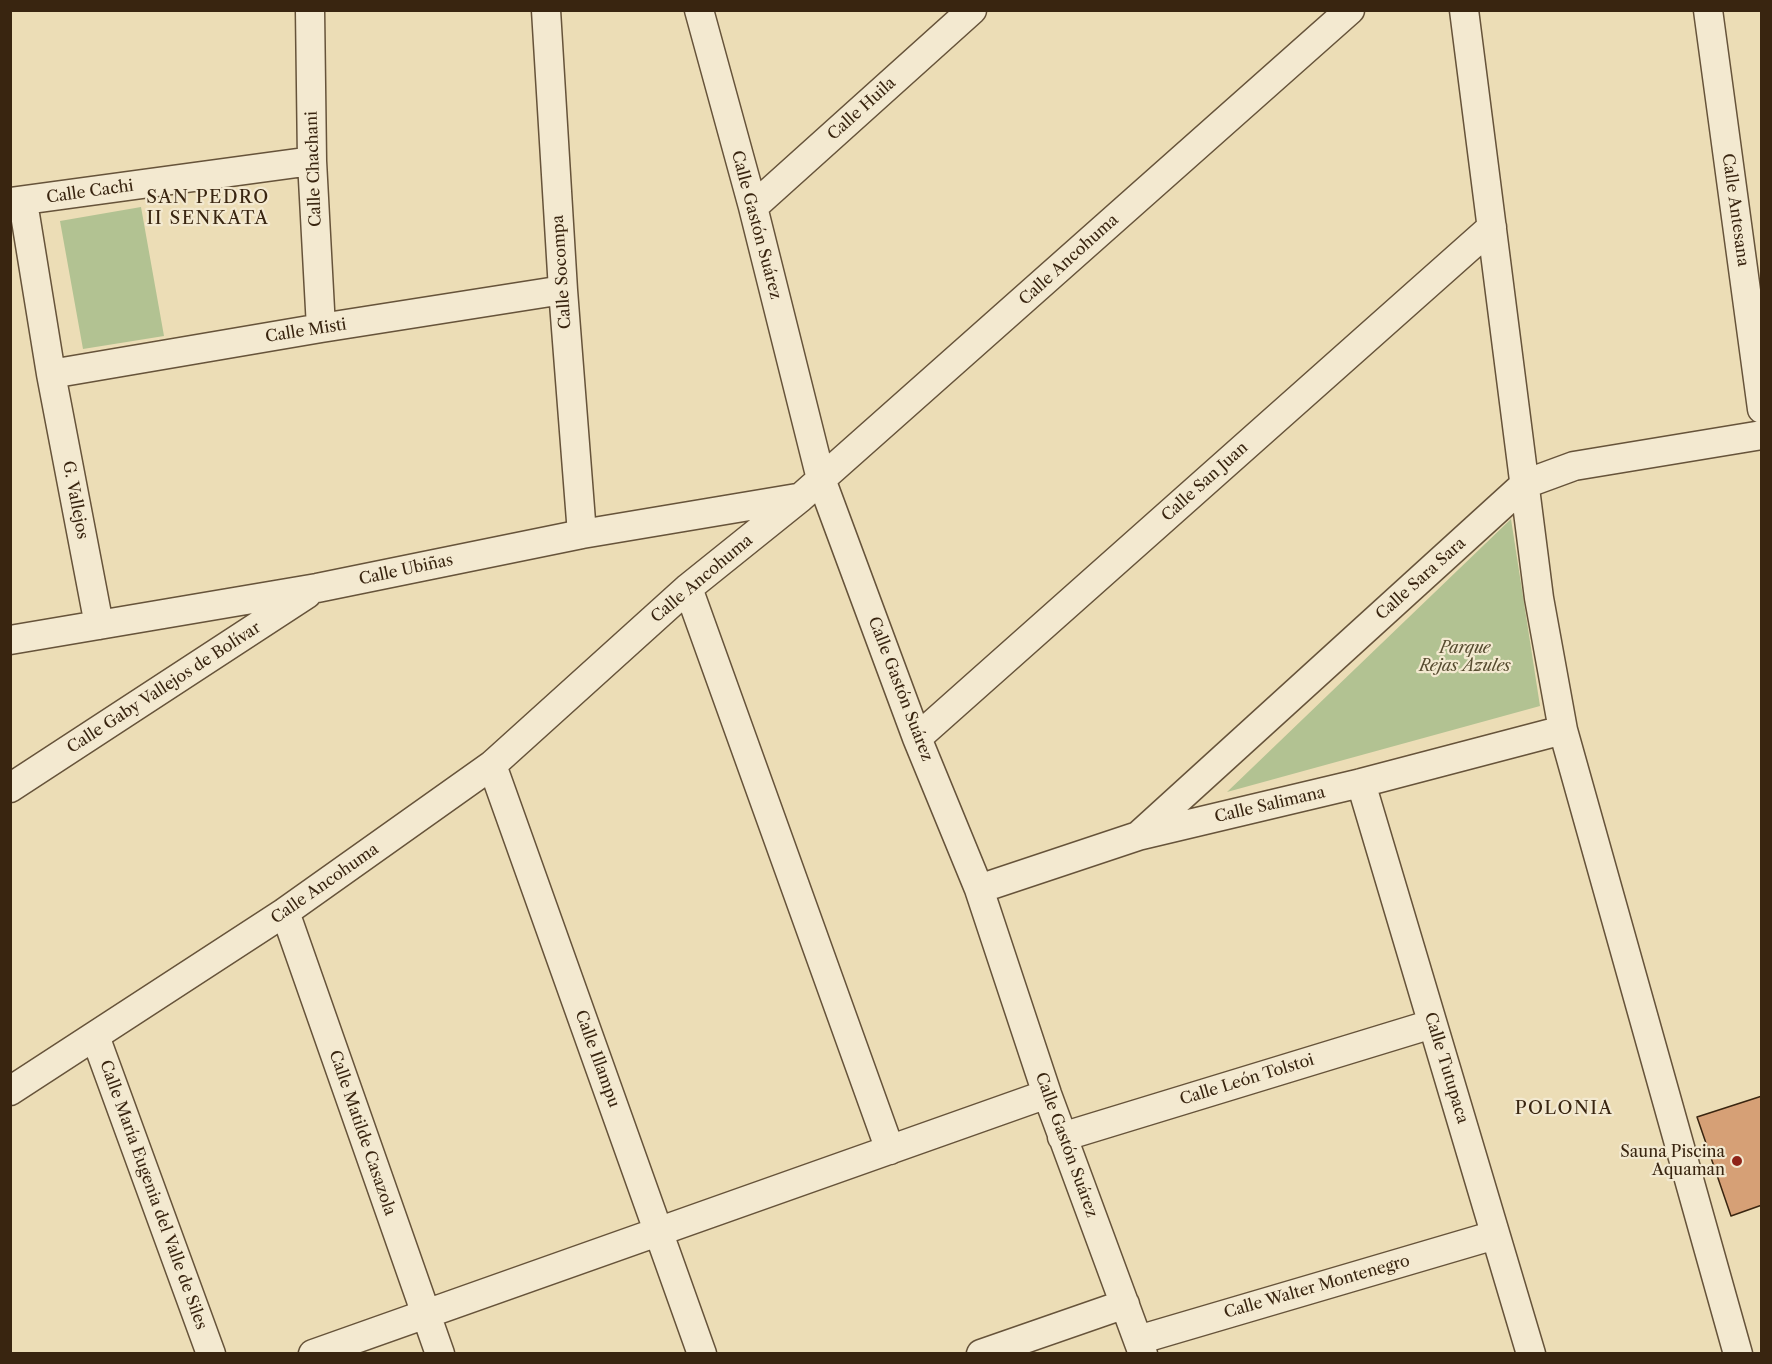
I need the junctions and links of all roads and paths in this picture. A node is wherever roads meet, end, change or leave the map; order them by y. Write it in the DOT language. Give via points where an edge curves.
graph roads {
  1 [pos="310,10"];
  2 [pos="546,10"];
  3 [pos="699,10"];
  4 [pos="972,10"];
  5 [pos="1350,10"];
  6 [pos="1464,10"];
  7 [pos="1707,10"];
  8 [pos="312,161"];
  9 [pos="17,202"];
  10 [pos="753,207"];
  11 [pos="1492,227"];
  12 [pos="562,290"];
  13 [pos="321,328"];
  14 [pos="51,374"];
  15 [pos="1761,409"];
  16 [pos="1761,435"];
  17 [pos="821,479"];
  18 [pos="1525,484"];
  19 [pos="800,498"];
  20 [pos="582,534"];
  21 [pos="317,588"];
  22 [pos="688,588"];
  23 [pos="99,625"];
  24 [pos="10,640"];
  25 [pos="1563,730"];
  26 [pos="917,738"];
  27 [pos="492,765"];
  28 [pos="1361,783"];
  29 [pos="10,788"];
  30 [pos="1138,836"];
  31 [pos="979,889"];
  32 [pos="285,912"];
  33 [pos="1432,1024"];
  34 [pos="95,1035"];
  35 [pos="10,1091"];
  36 [pos="1047,1094"];
  37 [pos="1062,1137"];
  38 [pos="890,1150"];
  39 [pos="659,1232"];
  40 [pos="1495,1235"];
  41 [pos="1125,1304"];
  42 [pos="425,1314"];
  43 [pos="1140,1347"];
  44 [pos="211,1353"];
  45 [pos="313,1353"];
  46 [pos="440,1353"];
  47 [pos="702,1353"];
  48 [pos="981,1353"];
  49 [pos="1531,1353"];
  50 [pos="1738,1353"];
  1 -- 8 [label="street, Calle Chachani"];
  2 -- 12 [label="street, Calle Socompa"];
  3 -- 10 [label="street, Calle Gastón Suárez"];
  4 -- 10 [label="street, Calle Huila"];
  5 -- 17 [label="street, Calle Ancohuma"];
  6 -- 11 [label="street"];
  7 -- 15 [label="street, Calle Antesana"];
  8 -- 9 [label="street, Calle Cachi"];
  8 -- 13 [label="street, Calle Chachani"];
  9 -- 14 [label="street, G. Vallejos"];
  10 -- 17 [label="street, Calle Gastón Suárez"];
  11 -- 18 [label="street"];
  11 -- 26 [label="street, Calle San Juan"];
  12 -- 13 [label="street, Calle Misti"];
  12 -- 20 [label="street, Calle Socompa"];
  13 -- 14 [label="street, Calle Misti"];
  14 -- 23 [label="street, G. Vallejos"];
  16 -- 18 [label="street, Calle Sara Sara" via="1574,466"];
  17 -- 19 [label="street, Calle Ancohuma"];
  17 -- 26 [label="street, Calle Gastón Suárez"];
  18 -- 25 [label="street" via="1539,598"];
  18 -- 30 [label="street, Calle Sara Sara"];
  19 -- 20 [label="street, Calle Ubiñas"];
  19 -- 22 [label="street, Calle Ancohuma"];
  20 -- 21 [label="street, Calle Ubiñas"];
  21 -- 23 [label="street, Calle Ubiñas"];
  21 -- 29 [label="street, Calle Gaby Vallejos de Bolívar"];
  22 -- 27 [label="street, Calle Ancohuma"];
  22 -- 38 [label="street"];
  23 -- 24 [label="street, Calle Ubiñas"];
  25 -- 28 [label="street, Calle Salimana"];
  25 -- 50 [label="street"];
  26 -- 31 [label="street, Calle Gastón Suárez"];
  27 -- 32 [label="street, Calle Ancohuma"];
  27 -- 39 [label="street, Calle Illampu"];
  28 -- 30 [label="street, Calle Salimana"];
  28 -- 33 [label="street, Calle Tutupaca"];
  30 -- 31 [label="street, Calle Salimana"];
  31 -- 36 [label="street, Calle Gastón Suárez"];
  32 -- 34 [label="street, Calle Ancohuma"];
  32 -- 42 [label="street, Calle Matilde Casazola"];
  33 -- 37 [label="street, Calle León Tolstoi"];
  33 -- 40 [label="street, Calle Tutupaca"];
  34 -- 35 [label="street, Calle Ancohuma"];
  34 -- 44 [label="street, Calle María Eugenia del Valle de Siles"];
  36 -- 37 [label="street, Calle Gastón Suárez"];
  36 -- 38 [label="street"];
  37 -- 41 [label="street, Calle Gastón Suárez"];
  38 -- 39 [label="street"];
  39 -- 42 [label="street"];
  39 -- 47 [label="street, Calle Illampu"];
  40 -- 43 [label="street, Calle Walter Montenegro"];
  40 -- 49 [label="street, Calle Tutupaca"];
  41 -- 43 [label="street, Calle Gastón Suárez"];
  41 -- 48 [label="street"];
  42 -- 45 [label="street"];
  42 -- 46 [label="street, Calle Matilde Casazola"];
}
